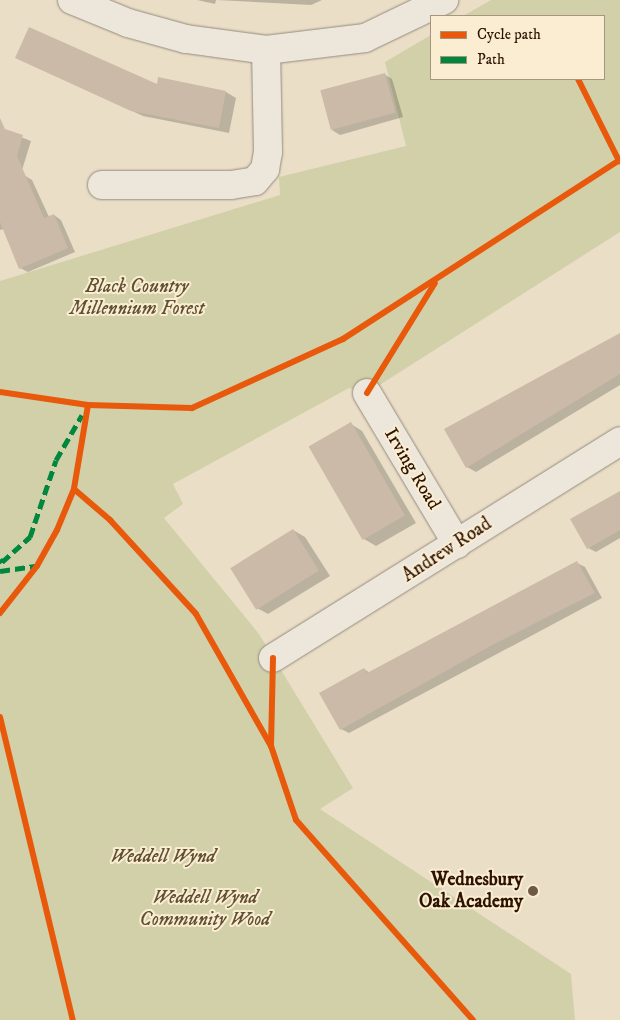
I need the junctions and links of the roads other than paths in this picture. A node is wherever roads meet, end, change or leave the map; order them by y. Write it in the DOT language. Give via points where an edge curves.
graph roads {
  1 [pos="72,0"];
  2 [pos="444,0"];
  3 [pos="266,50"];
  4 [pos="102,185"];
  5 [pos="367,393"];
  6 [pos="620,441"];
  7 [pos="457,544"];
  8 [pos="273,658"];
  1 -- 3 [label="street" via="128,23 186,39"];
  2 -- 3 [label="street" via="365,38"];
  3 -- 4 [label="street" via="268,152 265,169 255,180 231,184"];
  5 -- 7 [label="street, Irving Road"];
  6 -- 7 [label="street, Andrew Road"];
  7 -- 8 [label="street, Andrew Road"];
}
